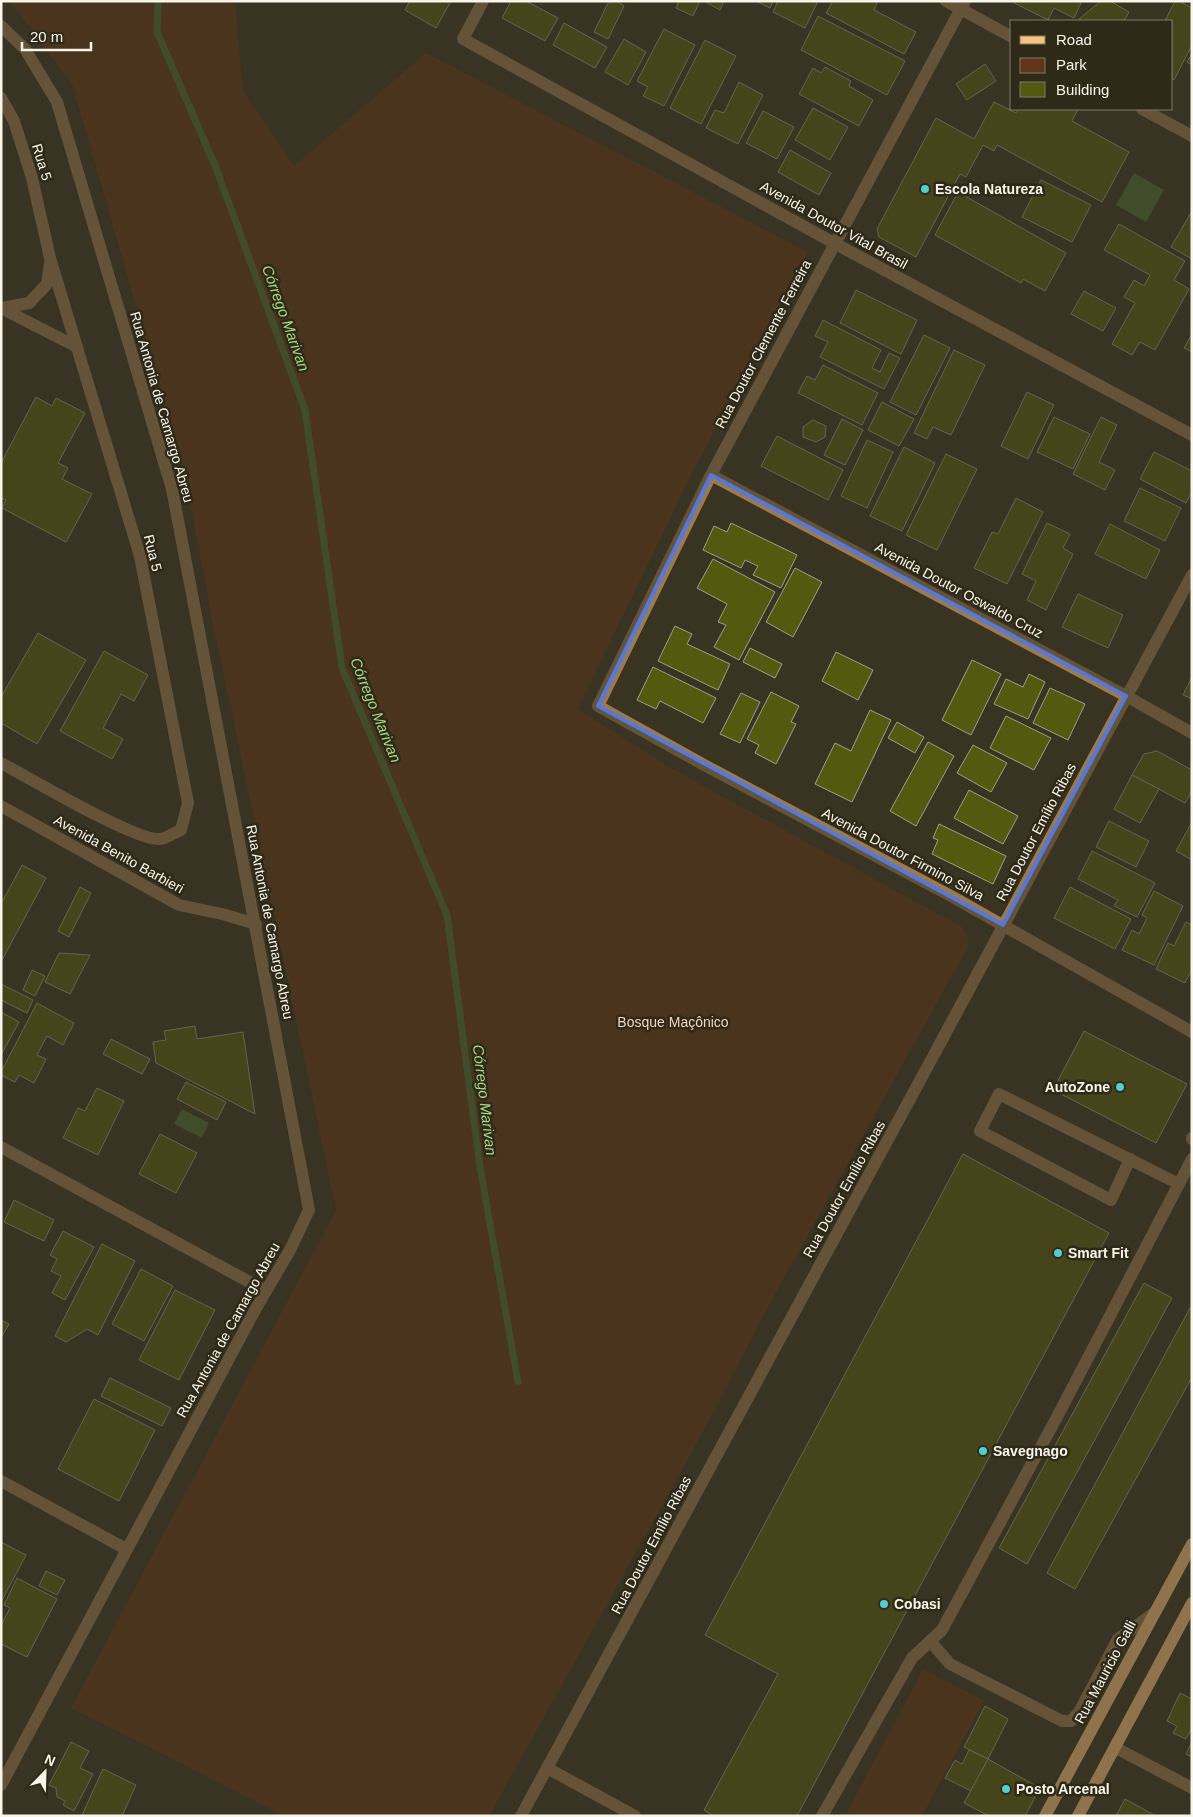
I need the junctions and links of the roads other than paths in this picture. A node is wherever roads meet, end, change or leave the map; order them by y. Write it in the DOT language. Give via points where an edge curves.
graph roads {
  1 [pos="483,1"];
  2 [pos="946,1"];
  3 [pos="963,5"];
  4 [pos="1,26"];
  5 [pos="1010,36"];
  6 [pos="1,98"];
  7 [pos="1144,110"];
  8 [pos="1192,136"];
  9 [pos="834,243"];
  10 [pos="50,258"];
  11 [pos="2,308"];
  12 [pos="78,347"];
  13 [pos="1192,435"];
  14 [pos="711,475"];
  15 [pos="1192,575"];
  16 [pos="1126,696"];
  17 [pos="598,706"];
  18 [pos="1192,734"];
  19 [pos="1,763"];
  20 [pos="1,806"];
  21 [pos="256,924"];
  22 [pos="1003,925"];
  23 [pos="1192,1032"];
  24 [pos="1,1148"];
  25 [pos="1192,1159"];
  26 [pos="1130,1160"];
  27 [pos="1179,1184"];
  28 [pos="266,1291"];
  29 [pos="1,1481"];
  30 [pos="1192,1544"];
  31 [pos="126,1549"];
  32 [pos="1192,1603"];
  33 [pos="1154,1614"];
  34 [pos="930,1642"];
  35 [pos="1116,1748"];
  36 [pos="547,1768"];
  37 [pos="1,1785"];
  38 [pos="1192,1788"];
  39 [pos="521,1816"];
  40 [pos="635,1816"];
  41 [pos="822,1816"];
  42 [pos="1044,1816"];
  43 [pos="1078,1816"];
  1 -- 9 [label="street, Avenida Doutor Vital Brasil" via="463,39"];
  2 -- 3 [label="street"];
  3 -- 5 [label="street"];
  3 -- 9 [label="street, Rua Doutor Clemente Ferreira"];
  4 -- 21 [label="street, Rua Antonia de Camargo Abreu" via="25,49 57,102 172,489"];
  6 -- 10 [label="street, Rua 5" via="14,122 32,178"];
  7 -- 8 [label="street"];
  9 -- 13 [label="street, Avenida Doutor Vital Brasil"];
  9 -- 14 [label="street, Rua Doutor Clemente Ferreira"];
  10 -- 11 [label="street" via="47,284 29,304"];
  10 -- 12 [label="street, Rua 5"];
  11 -- 12 [label="street"];
  12 -- 19 [label="street, Rua 5" via="140,556 188,803 181,830 160,840 140,835"];
  14 -- 16 [label="street, Avenida Doutor Oswaldo Cruz"];
  14 -- 17 [label="street, Rua Doutor Clemente Ferreira"];
  15 -- 16 [label="street, Rua Doutor Emílio Ribas"];
  16 -- 18 [label="street, Avenida Doutor Oswaldo Cruz"];
  16 -- 22 [label="street, Rua Doutor Emílio Ribas"];
  17 -- 22 [label="street, Avenida Doutor Firmino Silva"];
  20 -- 21 [label="street, Avenida Benito Barbieri" via="180,905"];
  21 -- 28 [label="street, Rua Antonia de Camargo Abreu" via="309,1210"];
  22 -- 23 [label="street, Avenida Doutor Firmino Silva"];
  22 -- 36 [label="street, Rua Doutor Emílio Ribas"];
  24 -- 28 [label="street"];
  25 -- 27 [label="street"];
  26 -- 26 [label="street" via="1111,1200 980,1131 999,1094"];
  26 -- 27 [label="street"];
  27 -- 34 [label="street" via="942,1630"];
  28 -- 31 [label="street, Rua Antonia de Camargo Abreu"];
  29 -- 31 [label="street"];
  30 -- 33 [label="main road, Rua Mauricio Galli"];
  31 -- 37 [label="street, Rua Antonia de Camargo Abreu"];
  32 -- 35 [label="main road"];
  33 -- 34 [label="street" via="1118,1639 1071,1721 1062,1721 950,1664"];
  33 -- 42 [label="main road, Rua Mauricio Galli"];
  34 -- 41 [label="street" via="912,1658"];
  35 -- 38 [label="street"];
  35 -- 43 [label="main road"];
  36 -- 39 [label="street, Rua Doutor Emílio Ribas"];
  36 -- 40 [label="street"];
}
